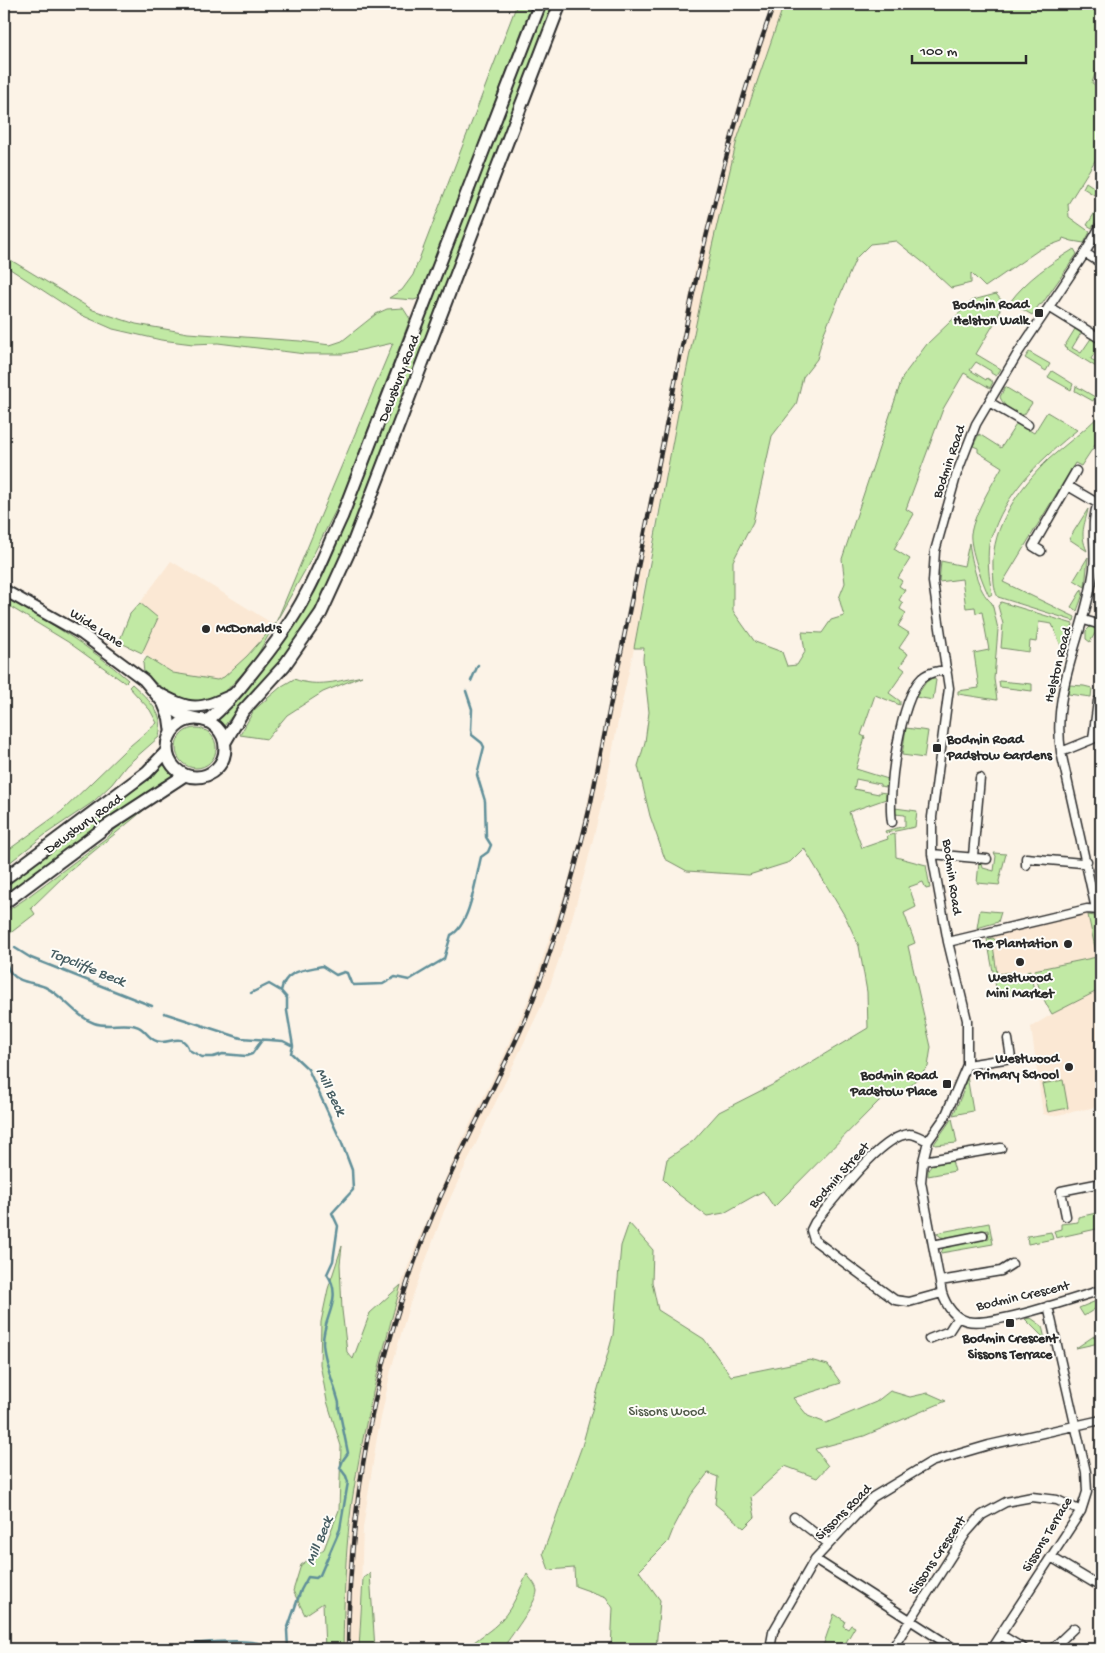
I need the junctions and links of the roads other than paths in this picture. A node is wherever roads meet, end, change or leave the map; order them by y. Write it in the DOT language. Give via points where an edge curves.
graph roads {
  1 [pos="540,4"];
  2 [pos="560,4"];
  3 [pos="1101,225"];
  4 [pos="1085,253"];
  5 [pos="1101,263"];
  6 [pos="1049,307"];
  7 [pos="1101,339"];
  8 [pos="989,402"];
  9 [pos="1028,425"];
  10 [pos="1076,471"];
  11 [pos="1068,486"];
  12 [pos="1099,501"];
  13 [pos="1041,551"];
  14 [pos="4,590"];
  15 [pos="1084,620"];
  16 [pos="1101,625"];
  17 [pos="947,670"];
  18 [pos="154,690"];
  19 [pos="236,693"];
  20 [pos="1098,701"];
  21 [pos="163,703"];
  22 [pos="203,720"];
  23 [pos="171,733"];
  24 [pos="225,742"];
  25 [pos="167,751"];
  26 [pos="1061,752"];
  27 [pos="185,775"];
  28 [pos="980,778"];
  29 [pos="892,822"];
  30 [pos="932,854"];
  31 [pos="972,856"];
  32 [pos="987,859"];
  33 [pos="1087,861"];
  34 [pos="1026,865"];
  35 [pos="4,879"];
  36 [pos="4,903"];
  37 [pos="1099,910"];
  38 [pos="948,942"];
  39 [pos="1008,1039"];
  40 [pos="967,1065"];
  41 [pos="928,1141"];
  42 [pos="1001,1148"];
  43 [pos="923,1161"];
  44 [pos="1101,1183"];
  45 [pos="1066,1216"];
  46 [pos="983,1235"];
  47 [pos="933,1245"];
  48 [pos="1012,1264"];
  49 [pos="940,1281"];
  50 [pos="1101,1289"];
  51 [pos="942,1293"];
  52 [pos="1048,1306"];
  53 [pos="958,1317"];
  54 [pos="929,1339"];
  55 [pos="1101,1420"];
  56 [pos="1075,1425"];
  57 [pos="1081,1510"];
  58 [pos="794,1517"];
  59 [pos="829,1544"];
  60 [pos="1051,1557"];
  61 [pos="815,1559"];
  62 [pos="1101,1587"];
  63 [pos="910,1620"];
  64 [pos="1074,1628"];
  65 [pos="1001,1635"];
  66 [pos="770,1649"];
  67 [pos="892,1649"];
  68 [pos="955,1649"];
  69 [pos="991,1649"];
  70 [pos="1024,1649"];
  71 [pos="1052,1649"];
  1 -- 19 [label="highway, Dewsbury Road" via="342,516 285,631"];
  2 -- 24 [label="highway, Dewsbury Road" via="354,541 321,613 284,666 243,711"];
  3 -- 4 [label="street, Bodmin Road"];
  4 -- 5 [label="street"];
  4 -- 6 [label="street, Bodmin Road"];
  6 -- 7 [label="street"];
  6 -- 8 [label="street, Bodmin Road"];
  8 -- 9 [label="street"];
  8 -- 17 [label="street, Bodmin Road" via="976,424 961,464 935,551 933,582"];
  10 -- 11 [label="street"];
  11 -- 12 [label="street, Helston Road"];
  11 -- 13 [label="street" via="1033,546"];
  12 -- 15 [label="street, Helston Road" via="1094,520 1096,560"];
  14 -- 18 [label="main road, Wide Lane" via="82,634"];
  15 -- 16 [label="street"];
  15 -- 26 [label="street, Helston Road" via="1063,686 1058,735"];
  17 -- 29 [label="street" via="923,677 906,705 891,791"];
  17 -- 30 [label="street, Bodmin Road" via="949,688 932,817"];
  18 -- 19 [label="main road" via="180,705 196,706 206,706"];
  18 -- 21 [label="main road, Wide Lane"];
  19 -- 22 [label="highway, Dewsbury Road" via="219,711"];
  20 -- 26 [label="street" via="1093,739"];
  21 -- 22 [label="main road, Wide Lane" via="180,714"];
  21 -- 23 [label="main road, Wide Lane"];
  22 -- 23 [label="highway, Dewsbury Road" via="183,722"];
  22 -- 24 [label="highway" via="215,725"];
  23 -- 25 [label="highway"];
  24 -- 27 [label="highway, Dewsbury Road" via="225,754 216,770 198,778"];
  25 -- 27 [label="highway" via="173,766"];
  25 -- 35 [label="highway, Dewsbury Road" via="147,772"];
  26 -- 33 [label="street, Helston Road"];
  27 -- 36 [label="highway, Dewsbury Road" via="107,826"];
  28 -- 31 [label="street"];
  30 -- 31 [label="street"];
  30 -- 38 [label="street, Bodmin Road"];
  31 -- 32 [label="street"];
  33 -- 34 [label="street" via="1026,858"];
  33 -- 37 [label="street, Helston Road"];
  37 -- 38 [label="street" via="1087,909"];
  38 -- 40 [label="street, Bodmin Road" via="967,1020"];
  39 -- 40 [label="street" via="1011,1058"];
  40 -- 41 [label="street, Bodmin Road" via="945,1117"];
  41 -- 43 [label="street, Bodmin Road"];
  41 -- 51 [label="street, Bodmin Street" via="910,1134 891,1140 874,1154 811,1230 814,1240 896,1300 909,1302"];
  42 -- 43 [label="street"];
  43 -- 47 [label="street, Bodmin Road" via="921,1182"];
  44 -- 45 [label="street" via="1061,1191"];
  46 -- 47 [label="street"];
  47 -- 49 [label="street, Bodmin Road"];
  48 -- 49 [label="street" via="1001,1271"];
  49 -- 51 [label="street, Bodmin Road"];
  50 -- 52 [label="street, Bodmin Crescent"];
  51 -- 53 [label="street, Bodmin Road" via="945,1303"];
  52 -- 53 [label="street, Bodmin Crescent" via="986,1321 966,1321"];
  52 -- 56 [label="street, Sissons Terrace"];
  53 -- 54 [label="street, Bodmin Crescent" via="949,1330"];
  55 -- 56 [label="street, Sissons Road"];
  56 -- 57 [label="street, Sissons Terrace" via="1086,1472 1087,1492"];
  56 -- 59 [label="street, Sissons Road" via="930,1462 873,1497"];
  57 -- 60 [label="street, Sissons Terrace"];
  57 -- 63 [label="street, Sissons Crescent" via="1057,1500 1032,1497 1006,1502 982,1515 966,1533"];
  58 -- 59 [label="street"];
  59 -- 61 [label="street, Sissons Road"];
  60 -- 62 [label="street"];
  60 -- 65 [label="street, Sissons Terrace"];
  61 -- 63 [label="street"];
  61 -- 66 [label="street, Sissons Road" via="773,1632"];
  63 -- 67 [label="street, Sissons Crescent"];
  63 -- 68 [label="street"];
  64 -- 71 [label="street"];
  65 -- 69 [label="street, Sissons Terrace"];
  65 -- 70 [label="street"];
}
